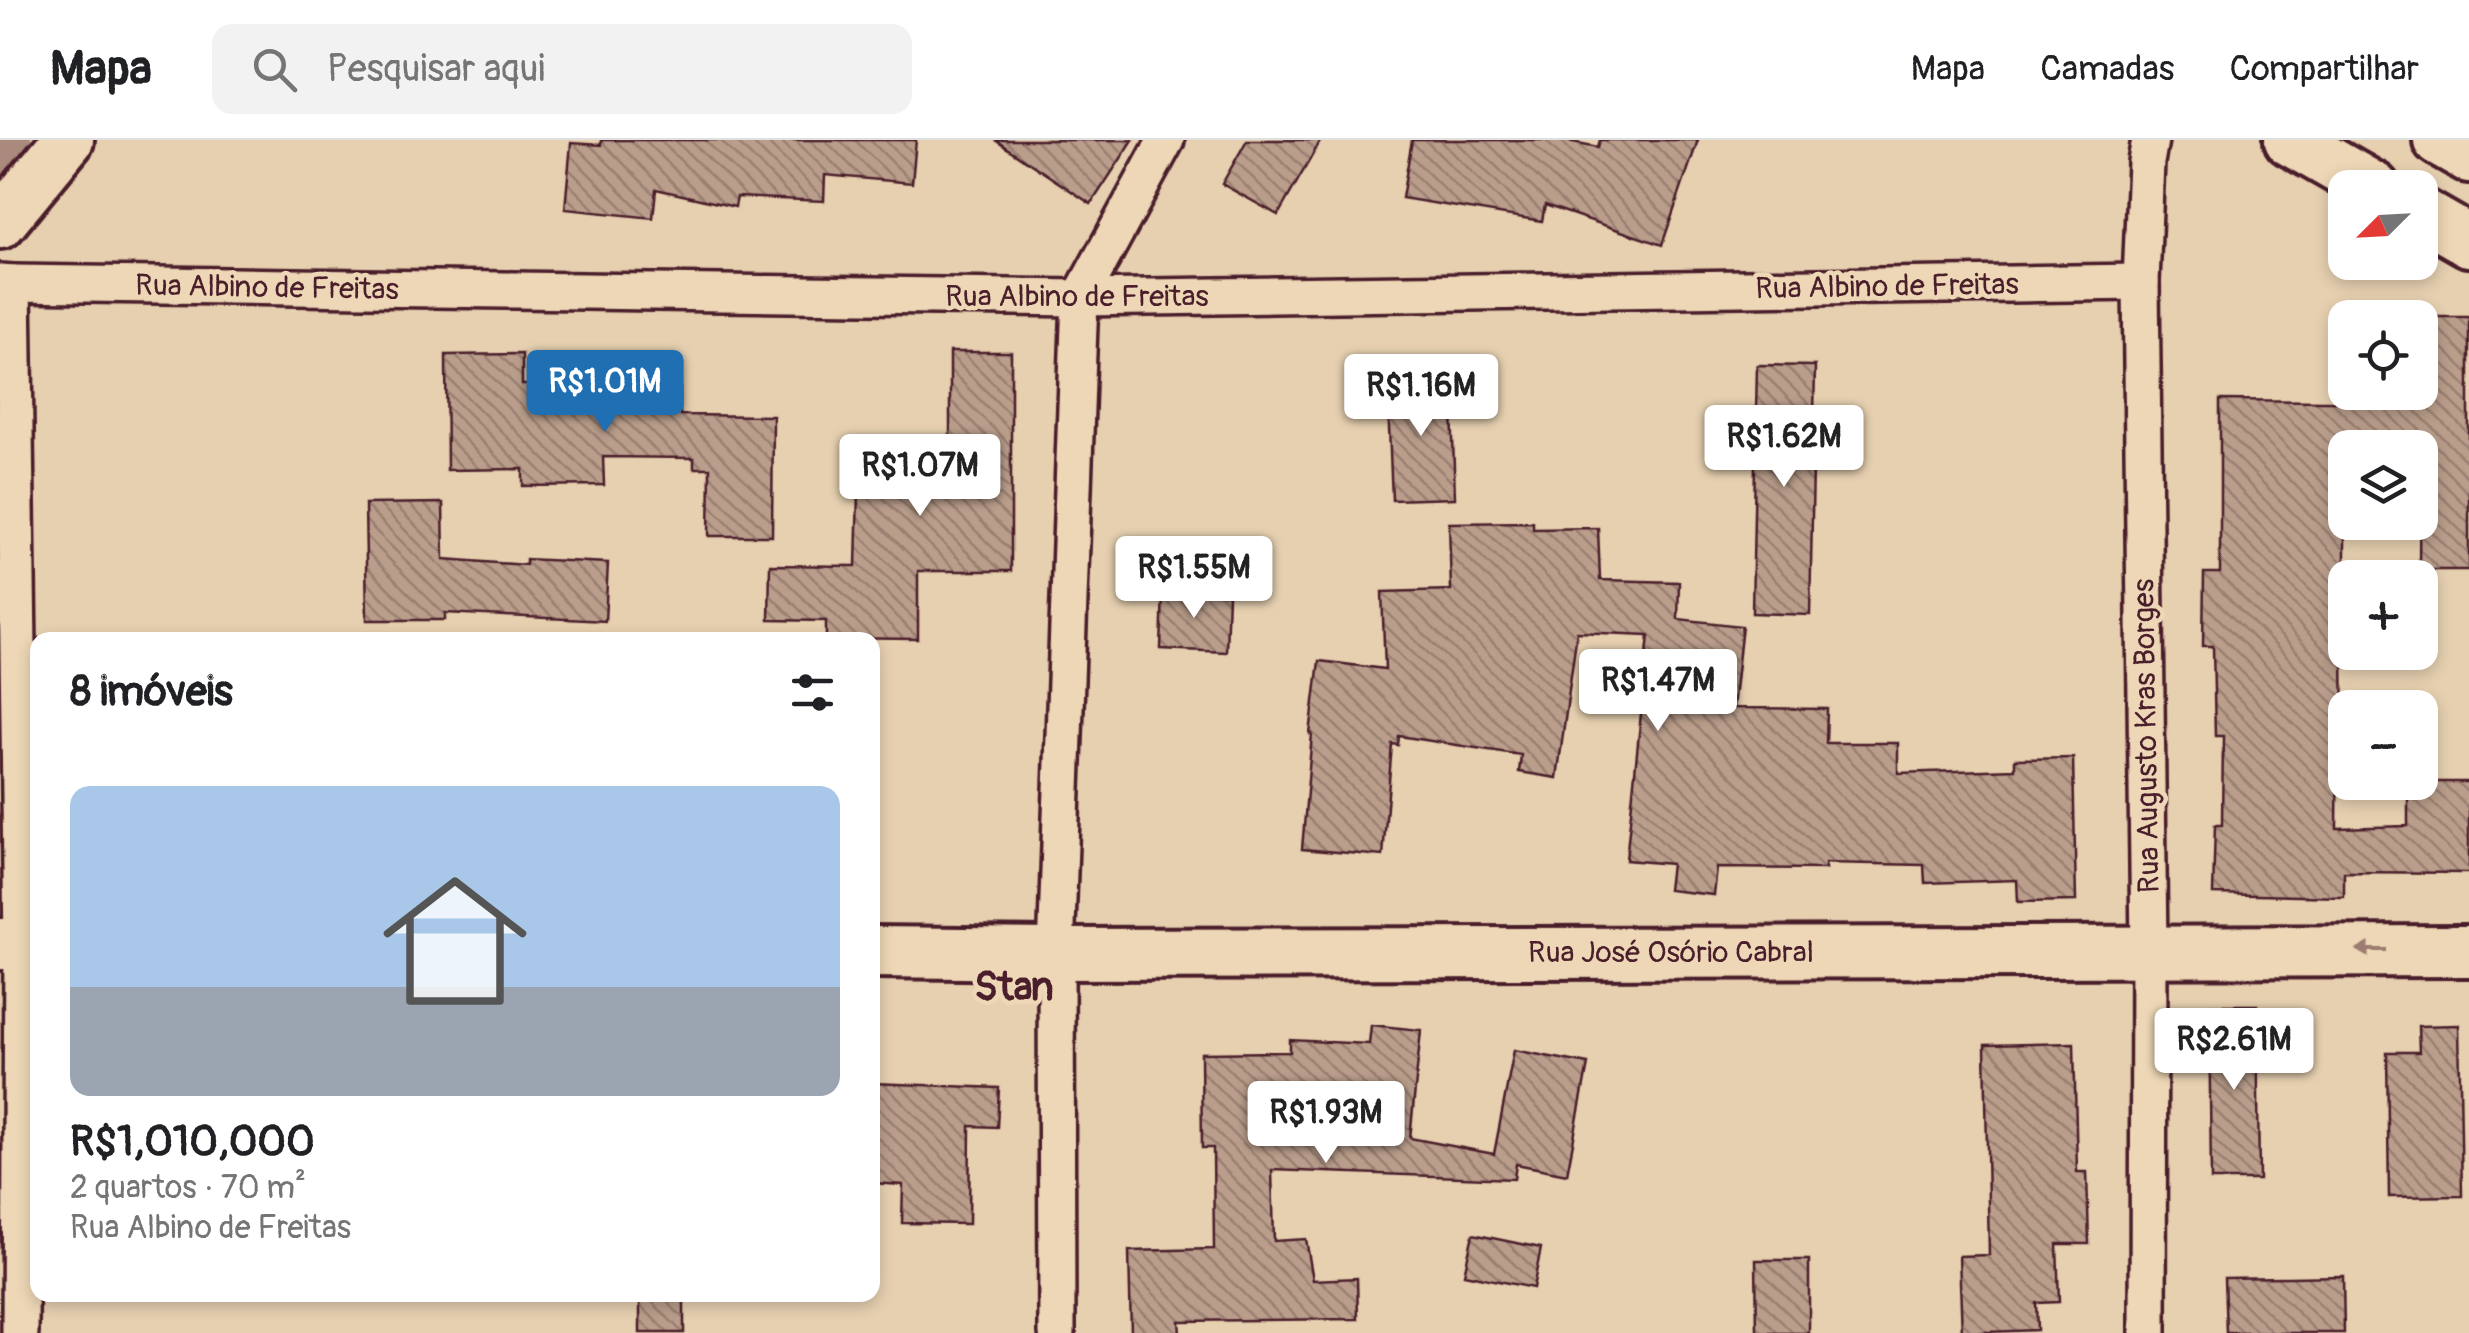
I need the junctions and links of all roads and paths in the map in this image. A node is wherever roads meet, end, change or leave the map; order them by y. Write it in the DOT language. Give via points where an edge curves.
graph roads {
  1 [pos="68,140"];
  2 [pos="1166,140"];
  3 [pos="2150,140"];
  4 [pos="2290,140"];
  5 [pos="2439,140"];
  6 [pos="2469,158"];
  7 [pos="2342,170"];
  8 [pos="0,223"];
  9 [pos="2438,223"];
  10 [pos="2469,241"];
  11 [pos="2141,282"];
  12 [pos="6,283"];
  13 [pos="1080,298"];
  14 [pos="20,944"];
  15 [pos="2149,950"];
  16 [pos="2469,950"];
  17 [pos="880,952"];
  18 [pos="1056,954"];
  19 [pos="20,1333"];
  20 [pos="1056,1333"];
  21 [pos="2148,1333"];
  1 -- 8 [label="street"];
  2 -- 13 [label="street"];
  3 -- 11 [label="street, Rua Augusto Kras Borges"];
  4 -- 7 [label="street"];
  5 -- 6 [label="street"];
  9 -- 10 [label="street"];
  11 -- 13 [label="street, Rua Albino de Freitas"];
  11 -- 15 [label="street, Rua Augusto Kras Borges"];
  12 -- 13 [label="street, Rua Albino de Freitas"];
  12 -- 14 [label="street"];
  13 -- 18 [label="street"];
  14 -- 19 [label="street"];
  16 -- 15 [label="street, Rua José Osório Cabral, one-way"];
  15 -- 18 [label="street, Rua José Osório Cabral"];
  15 -- 21 [label="street, Rua Augusto Kras Borges"];
  17 -- 18 [label="street, Rua José Osório Cabral"];
  18 -- 20 [label="street"];
}
